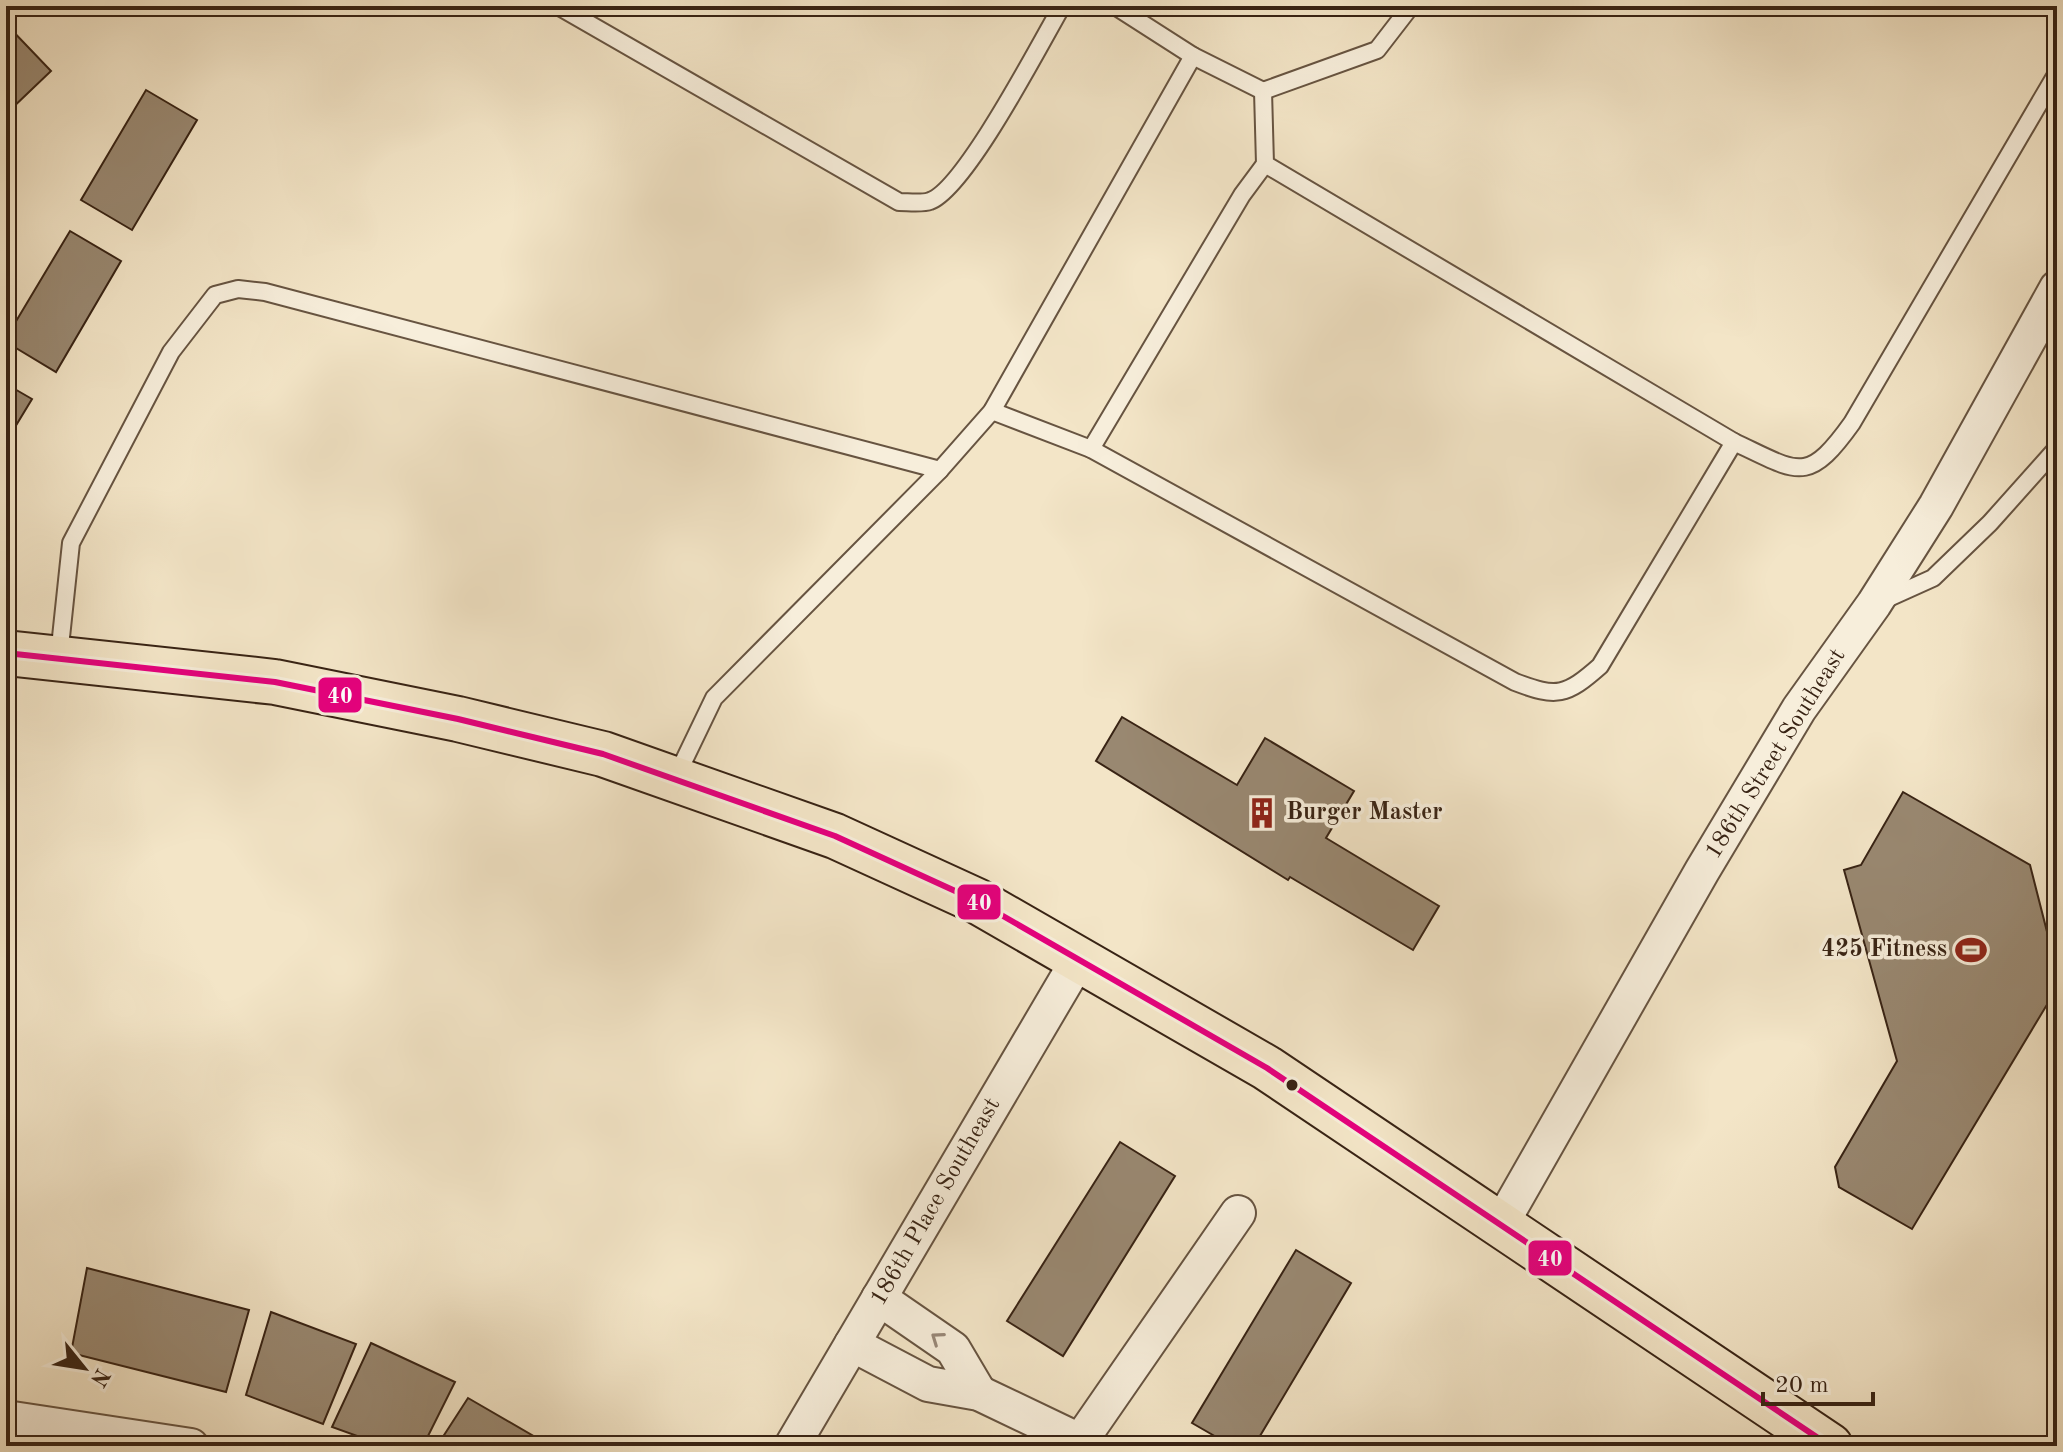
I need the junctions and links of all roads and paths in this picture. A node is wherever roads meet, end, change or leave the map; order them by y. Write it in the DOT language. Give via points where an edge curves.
graph roads {
  1 [pos="558,6"];
  2 [pos="1062,6"];
  3 [pos="1115,6"];
  4 [pos="1411,6"];
  5 [pos="1193,56"];
  6 [pos="2057,73"];
  7 [pos="1263,91"];
  8 [pos="1265,164"];
  9 [pos="2057,288"];
  10 [pos="992,411"];
  11 [pos="1734,442"];
  12 [pos="2057,448"];
  13 [pos="1091,449"];
  14 [pos="940,470"];
  15 [pos="1874,604"];
  16 [pos="6,653"];
  17 [pos="59,658"];
  18 [pos="675,778"];
  19 [pos="1080,957"];
  20 [pos="1238,1213"];
  21 [pos="1501,1224"];
  22 [pos="879,1298"];
  23 [pos="852,1344"];
  24 [pos="979,1393"];
  25 [pos="6,1418"];
  26 [pos="1085,1443"];
  27 [pos="191,1446"];
  28 [pos="792,1446"];
  29 [pos="1830,1446"];
  1 -- 2 [label="lane" via="899,202 929,202 950,190"];
  3 -- 5 [label="lane"];
  4 -- 7 [label="lane" via="1377,50"];
  5 -- 7 [label="lane"];
  5 -- 10 [label="lane"];
  6 -- 11 [label="lane" via="1827,458 1788,467"];
  7 -- 8 [label="lane"];
  8 -- 11 [label="lane"];
  8 -- 13 [label="lane"];
  9 -- 15 [label="street, 186th Street Southeast" via="1936,506"];
  10 -- 13 [label="lane"];
  10 -- 14 [label="lane"];
  11 -- 13 [label="lane" via="1600,666 1575,687 1549,695 1515,682"];
  12 -- 15 [label="lane" via="1933,578"];
  14 -- 17 [label="lane" via="238,289 215,295 171,352 71,543"];
  14 -- 18 [label="lane" via="714,698"];
  15 -- 21 [label="street, 186th Street Southeast" via="1791,723"];
  16 -- 17 [label="main road"];
  17 -- 18 [label="main road" via="275,682 603,754"];
  18 -- 19 [label="main road" via="835,836 977,901"];
  19 -- 21 [label="main road" via="1267,1068"];
  19 -- 22 [label="street, 186th Place Southeast"];
  20 -- 26 [label="street"];
  21 -- 29 [label="main road"];
  22 -- 23 [label="street, 186th Place Southeast"];
  24 -- 22 [label="street, one-way" via="953,1349"];
  23 -- 24 [label="street" via="928,1384"];
  23 -- 28 [label="street, 186th Place Southeast"];
  24 -- 26 [label="street"];
  25 -- 27 [label="street"];
}
